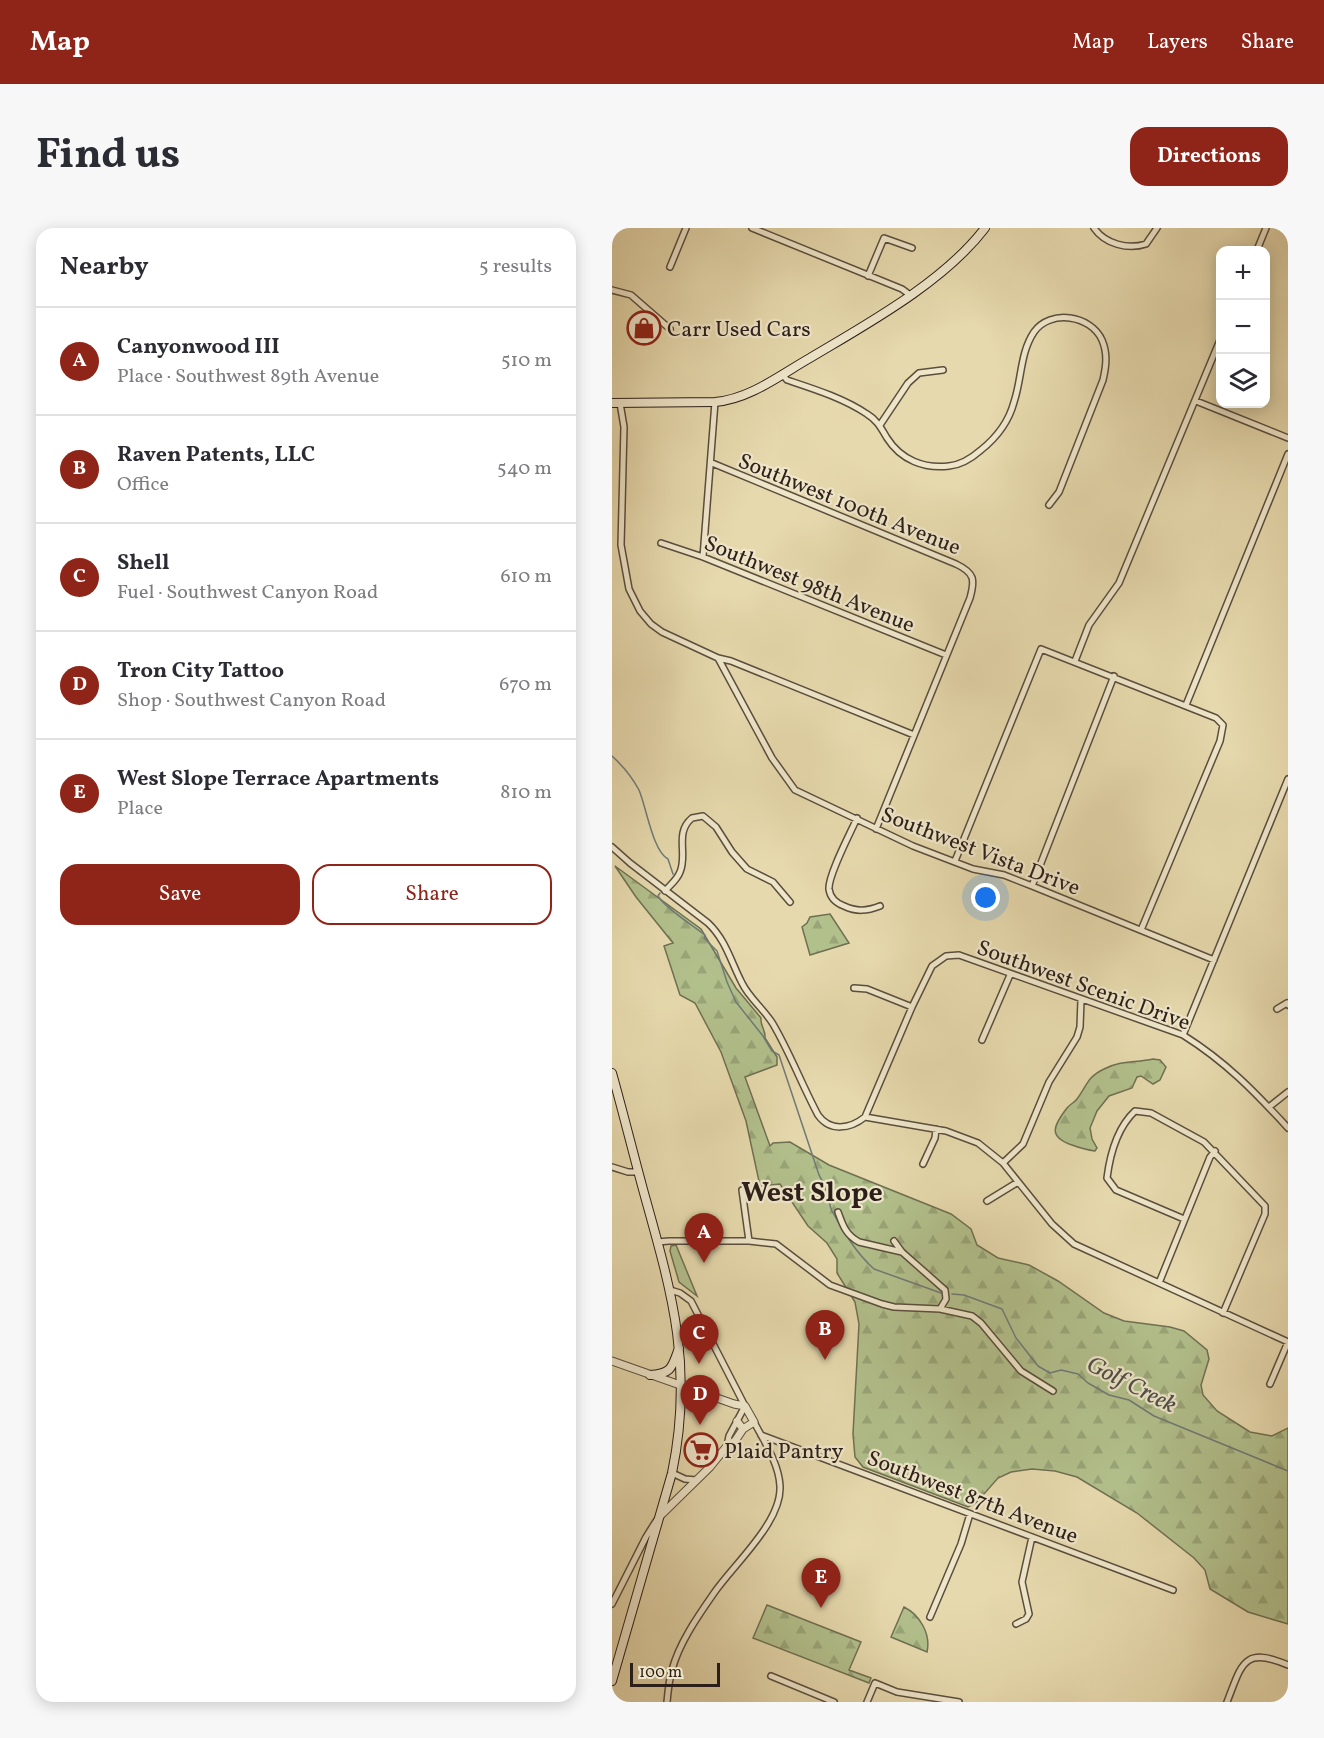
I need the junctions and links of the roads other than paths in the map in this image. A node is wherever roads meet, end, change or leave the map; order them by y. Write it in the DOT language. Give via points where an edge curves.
graph roads {
  1 [pos="686,228"];
  2 [pos="752,228"];
  3 [pos="985,228"];
  4 [pos="1094,228"];
  5 [pos="1157,228"];
  6 [pos="1266,228"];
  7 [pos="1259,246"];
  8 [pos="912,248"];
  9 [pos="670,267"];
  10 [pos="868,276"];
  11 [pos="612,290"];
  12 [pos="910,295"];
  13 [pos="670,329"];
  14 [pos="1216,352"];
  15 [pos="943,370"];
  16 [pos="782,374"];
  17 [pos="1196,401"];
  18 [pos="715,402"];
  19 [pos="616,403"];
  20 [pos="880,425"];
  21 [pos="1288,438"];
  22 [pos="1288,454"];
  23 [pos="712,463"];
  24 [pos="1049,505"];
  25 [pos="661,543"];
  26 [pos="703,557"];
  27 [pos="946,655"];
  28 [pos="718,658"];
  29 [pos="1075,661"];
  30 [pos="1114,676"];
  31 [pos="1186,705"];
  32 [pos="914,735"];
  33 [pos="1288,780"];
  34 [pos="857,818"];
  35 [pos="876,829"];
  36 [pos="612,847"];
  37 [pos="955,861"];
  38 [pos="1032,886"];
  39 [pos="665,891"];
  40 [pos="790,902"];
  41 [pos="880,906"];
  42 [pos="1142,930"];
  43 [pos="1214,960"];
  44 [pos="1010,975"];
  45 [pos="854,988"];
  46 [pos="1081,1000"];
  47 [pos="1288,1005"];
  48 [pos="912,1007"];
  49 [pos="1277,1009"];
  50 [pos="1183,1035"];
  51 [pos="982,1040"];
  52 [pos="612,1074"];
  53 [pos="1288,1092"];
  54 [pos="1269,1107"];
  55 [pos="865,1117"];
  56 [pos="1288,1128"];
  57 [pos="936,1130"];
  58 [pos="1215,1151"];
  59 [pos="1003,1163"];
  60 [pos="923,1164"];
  61 [pos="612,1167"];
  62 [pos="638,1172"];
  63 [pos="1018,1182"];
  64 [pos="742,1190"];
  65 [pos="987,1201"];
  66 [pos="838,1212"];
  67 [pos="1184,1219"];
  68 [pos="749,1241"];
  69 [pos="894,1241"];
  70 [pos="657,1242"];
  71 [pos="902,1252"];
  72 [pos="1159,1283"];
  73 [pos="670,1290"];
  74 [pos="940,1309"];
  75 [pos="1223,1313"];
  76 [pos="1288,1342"];
  77 [pos="680,1347"];
  78 [pos="612,1361"];
  79 [pos="650,1375"];
  80 [pos="1270,1384"];
  81 [pos="682,1385"];
  82 [pos="1053,1390"];
  83 [pos="745,1406"];
  84 [pos="737,1421"];
  85 [pos="754,1422"];
  86 [pos="743,1429"];
  87 [pos="761,1435"];
  88 [pos="727,1446"];
  89 [pos="672,1473"];
  90 [pos="696,1480"];
  91 [pos="970,1514"];
  92 [pos="659,1517"];
  93 [pos="1032,1537"];
  94 [pos="1173,1590"];
  95 [pos="612,1604"];
  96 [pos="930,1617"];
  97 [pos="1016,1624"];
  98 [pos="1288,1665"];
  99 [pos="771,1676"];
  100 [pos="612,1681"];
  101 [pos="667,1702"];
  102 [pos="834,1702"];
  103 [pos="867,1702"];
  104 [pos="959,1702"];
  105 [pos="1227,1702"];
  1 -- 9 [label="street"];
  2 -- 10 [label="street"];
  3 -- 12 [label="main road" via="954,261"];
  4 -- 5 [label="street" via="1101,237 1130,248 1146,244"];
  6 -- 7 [label="street"];
  8 -- 10 [label="street" via="884,238"];
  10 -- 12 [label="street"];
  11 -- 13 [label="street" via="631,295"];
  12 -- 16 [label="main road"];
  14 -- 17 [label="street"];
  15 -- 20 [label="street" via="919,373"];
  16 -- 18 [label="main road" via="745,394"];
  16 -- 20 [label="street" via="787,380 855,407"];
  17 -- 21 [label="street"];
  17 -- 29 [label="street" via="1119,583 1089,625"];
  18 -- 19 [label="main road"];
  18 -- 23 [label="street"];
  19 -- 28 [label="street" via="624,427 621,545 629,589 651,624"];
  20 -- 24 [label="street" via="897,451 913,462 930,467 952,466 973,457 994,440 1014,403 1025,348 1036,330 1050,319 1067,317 1081,321 1101,338 1107,364 1059,492"];
  22 -- 31 [label="street"];
  23 -- 26 [label="street"];
  23 -- 27 [label="street, Southwest 100th Avenue" via="966,569 973,576 973,586"];
  25 -- 26 [label="street, Southwest 98th Avenue"];
  26 -- 27 [label="street, Southwest 98th Avenue"];
  27 -- 32 [label="street"];
  28 -- 32 [label="street"];
  28 -- 34 [label="street, Southwest Vista Drive" via="772,758 795,790"];
  29 -- 30 [label="street"];
  29 -- 37 [label="street" via="1041,649"];
  30 -- 31 [label="street"];
  30 -- 38 [label="street"];
  31 -- 42 [label="street" via="1216,718 1222,725 1220,741"];
  32 -- 35 [label="street"];
  33 -- 43 [label="street"];
  34 -- 35 [label="street, Southwest Vista Drive"];
  34 -- 41 [label="street" via="831,879 830,892 837,903 853,909 865,911"];
  35 -- 37 [label="street, Southwest Vista Drive"];
  36 -- 39 [label="street"];
  37 -- 38 [label="street, Southwest Vista Drive"];
  38 -- 42 [label="street, Southwest Vista Drive"];
  39 -- 40 [label="street" via="681,870 684,827 692,818 703,816 716,827 743,865 773,882"];
  39 -- 55 [label="street" via="716,931 744,987 776,1029 821,1119 841,1127 852,1126"];
  42 -- 43 [label="street, Southwest Vista Drive"];
  43 -- 50 [label="street"];
  44 -- 46 [label="street, Southwest Scenic Drive"];
  44 -- 48 [label="street, Southwest Scenic Drive" via="959,955 946,956 932,966"];
  44 -- 51 [label="street"];
  45 -- 48 [label="street" via="867,989"];
  46 -- 50 [label="street, Southwest Scenic Drive"];
  46 -- 59 [label="street" via="1077,1037 1049,1082 1023,1144"];
  47 -- 49 [label="street"];
  48 -- 55 [label="street, Southwest Scenic Drive"];
  50 -- 54 [label="street, Southwest Scenic Drive" via="1239,1076"];
  52 -- 62 [label="main road"];
  53 -- 54 [label="street"];
  54 -- 56 [label="street, Southwest Scenic Drive"];
  55 -- 57 [label="street"];
  57 -- 59 [label="street" via="978,1143"];
  57 -- 60 [label="street"];
  58 -- 67 [label="street"];
  58 -- 67 [label="street" via="1151,1113 1135,1111 1114,1147 1107,1179 1116,1190"];
  58 -- 75 [label="street" via="1263,1201 1265,1210"];
  59 -- 63 [label="street"];
  61 -- 62 [label="street"];
  62 -- 70 [label="main road"];
  63 -- 65 [label="street"];
  63 -- 72 [label="street" via="1074,1244"];
  64 -- 68 [label="street"];
  66 -- 71 [label="street" via="843,1228 859,1242"];
  67 -- 72 [label="street"];
  68 -- 70 [label="street"];
  68 -- 74 [label="street" via="776,1244 830,1285 882,1304"];
  69 -- 71 [label="street"];
  70 -- 73 [label="main road"];
  71 -- 74 [label="street" via="945,1290 946,1299"];
  72 -- 75 [label="street"];
  73 -- 77 [label="main road"];
  73 -- 83 [label="street" via="691,1301"];
  74 -- 82 [label="street" via="976,1318 1021,1371"];
  75 -- 76 [label="street"];
  76 -- 80 [label="street"];
  77 -- 79 [label="main road" via="668,1371"];
  77 -- 81 [label="main road"];
  78 -- 79 [label="street"];
  79 -- 81 [label="street"];
  81 -- 83 [label="street"];
  81 -- 89 [label="main road"];
  83 -- 84 [label="street"];
  83 -- 85 [label="street"];
  84 -- 86 [label="street"];
  84 -- 88 [label="street"];
  85 -- 86 [label="street"];
  85 -- 87 [label="street"];
  86 -- 88 [label="street"];
  87 -- 91 [label="street, Southwest 87th Avenue"];
  87 -- 101 [label="street" via="779,1479 776,1510 686,1637 672,1669"];
  88 -- 90 [label="street"];
  89 -- 90 [label="street"];
  89 -- 92 [label="main road"];
  90 -- 92 [label="street"];
  91 -- 93 [label="street, Southwest 87th Avenue"];
  91 -- 96 [label="street"];
  92 -- 95 [label="street"];
  92 -- 100 [label="main road"];
  93 -- 94 [label="street, Southwest 87th Avenue"];
  93 -- 97 [label="street" via="1022,1582 1029,1614"];
  98 -- 105 [label="street" via="1261,1656 1245,1662"];
  99 -- 102 [label="street"];
  103 -- 104 [label="street" via="875,1683 897,1692"];
}
